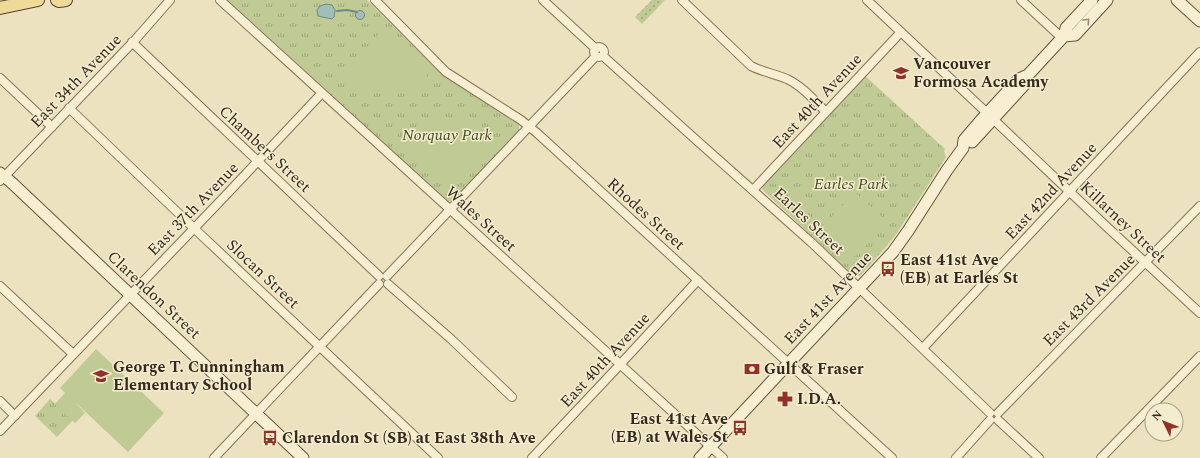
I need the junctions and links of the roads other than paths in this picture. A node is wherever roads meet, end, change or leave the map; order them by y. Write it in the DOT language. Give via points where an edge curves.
graph roads {
  1 [pos="38,0"];
  2 [pos="57,0"];
  3 [pos="66,0"];
  4 [pos="170,0"];
  5 [pos="220,0"];
  6 [pos="375,0"];
  7 [pos="543,0"];
  8 [pos="682,0"];
  9 [pos="867,0"];
  10 [pos="1021,0"];
  11 [pos="1092,0"];
  12 [pos="1107,0"];
  13 [pos="1177,0"];
  14 [pos="0,8"];
  15 [pos="1200,22"];
  16 [pos="901,32"];
  17 [pos="1063,37"];
  18 [pos="132,42"];
  19 [pos="1200,52"];
  20 [pos="598,54"];
  21 [pos="0,78"];
  22 [pos="322,93"];
  23 [pos="69,108"];
  24 [pos="826,112"];
  25 [pos="990,116"];
  26 [pos="529,126"];
  27 [pos="52,127"];
  28 [pos="258,161"];
  29 [pos="1,177"];
  30 [pos="753,190"];
  31 [pos="1070,192"];
  32 [pos="1200,206"];
  33 [pos="450,210"];
  34 [pos="194,228"];
  35 [pos="1146,263"];
  36 [pos="383,280"];
  37 [pos="698,280"];
  38 [pos="0,286"];
  39 [pos="860,288"];
  40 [pos="130,295"];
  41 [pos="1200,313"];
  42 [pos="320,347"];
  43 [pos="923,348"];
  44 [pos="73,354"];
  45 [pos="1200,356"];
  46 [pos="620,364"];
  47 [pos="788,364"];
  48 [pos="512,397"];
  49 [pos="0,401"];
  50 [pos="256,414"];
  51 [pos="15,416"];
  52 [pos="994,416"];
  53 [pos="0,431"];
  54 [pos="711,446"];
  55 [pos="214,458"];
  56 [pos="303,458"];
  57 [pos="438,458"];
  58 [pos="532,458"];
  59 [pos="700,458"];
  60 [pos="723,458"];
  61 [pos="892,458"];
  62 [pos="956,458"];
  63 [pos="1039,458"];
  64 [pos="1101,458"];
  1 -- 14 [label="main road"];
  2 -- 3 [label="main road"];
  4 -- 18 [label="street, East 34th Avenue"];
  5 -- 22 [label="street, Wales Street"];
  6 -- 26 [label="street, Rhodes Street" via="446,72"];
  7 -- 20 [label="street, Earles Street"];
  8 -- 24 [label="street" via="751,66 797,85"];
  9 -- 16 [label="street, Killarney Street"];
  10 -- 17 [label="street"];
  11 -- 17 [label="main road, East 41st Avenue" via="1066,28"];
  17 -- 12 [label="main road, East 41st Avenue, one-way" via="1075,35"];
  13 -- 15 [label="main road"];
  16 -- 24 [label="street, East 40th Avenue"];
  16 -- 25 [label="street, Killarney Street"];
  17 -- 25 [label="main road, East 41st Avenue" via="1028,75 1019,79"];
  18 -- 23 [label="street, East 34th Avenue"];
  18 -- 28 [label="street, Chambers Street"];
  19 -- 31 [label="street, East 42nd Avenue"];
  20 -- 26 [label="street"];
  20 -- 30 [label="street, Earles Street"];
  21 -- 27 [label="street"];
  22 -- 28 [label="street, East 37th Avenue"];
  22 -- 33 [label="street, Wales Street"];
  23 -- 27 [label="street, East 34th Avenue"];
  23 -- 34 [label="street, Slocan Street"];
  24 -- 30 [label="street, East 40th Avenue"];
  25 -- 31 [label="street, Killarney Street"];
  25 -- 39 [label="main road, East 41st Avenue" via="964,140 963,148 893,252"];
  26 -- 33 [label="street"];
  26 -- 37 [label="street, Rhodes Street"];
  27 -- 29 [label="street, East 34th Avenue"];
  28 -- 34 [label="street, East 37th Avenue"];
  28 -- 36 [label="street, Chambers Street"];
  29 -- 40 [label="main road, Clarendon Street"];
  30 -- 39 [label="street, Earles Street"];
  31 -- 35 [label="street, Killarney Street"];
  31 -- 43 [label="street, East 42nd Avenue"];
  32 -- 35 [label="street, East 43rd Avenue"];
  33 -- 36 [label="street"];
  33 -- 46 [label="street, Wales Street"];
  34 -- 40 [label="street, East 37th Avenue"];
  34 -- 42 [label="street, Slocan Street"];
  35 -- 41 [label="street, Killarney Street"];
  35 -- 52 [label="street, East 43rd Avenue"];
  36 -- 42 [label="street"];
  36 -- 48 [label="street, Chambers Street"];
  37 -- 46 [label="street, East 40th Avenue"];
  37 -- 47 [label="street, Rhodes Street"];
  38 -- 44 [label="street"];
  39 -- 43 [label="street, Earles Street"];
  39 -- 47 [label="main road, East 41st Avenue"];
  40 -- 44 [label="street, East 37th Avenue"];
  40 -- 50 [label="main road, Clarendon Street"];
  42 -- 50 [label="street"];
  42 -- 57 [label="street, Slocan Street"];
  43 -- 52 [label="street, Earles Street"];
  44 -- 51 [label="street, East 37th Avenue"];
  45 -- 64 [label="street"];
  46 -- 54 [label="street, Wales Street"];
  46 -- 58 [label="street, East 40th Avenue"];
  47 -- 54 [label="main road, East 41st Avenue"];
  47 -- 61 [label="street, Rhodes Street"];
  49 -- 51 [label="street"];
  50 -- 55 [label="street"];
  50 -- 56 [label="main road, Clarendon Street"];
  51 -- 53 [label="street, East 37th Avenue"];
  52 -- 62 [label="street, East 43rd Avenue"];
  52 -- 63 [label="street, Earles Street"];
  54 -- 59 [label="main road, East 41st Avenue"];
  54 -- 60 [label="street, Wales Street"];
}
